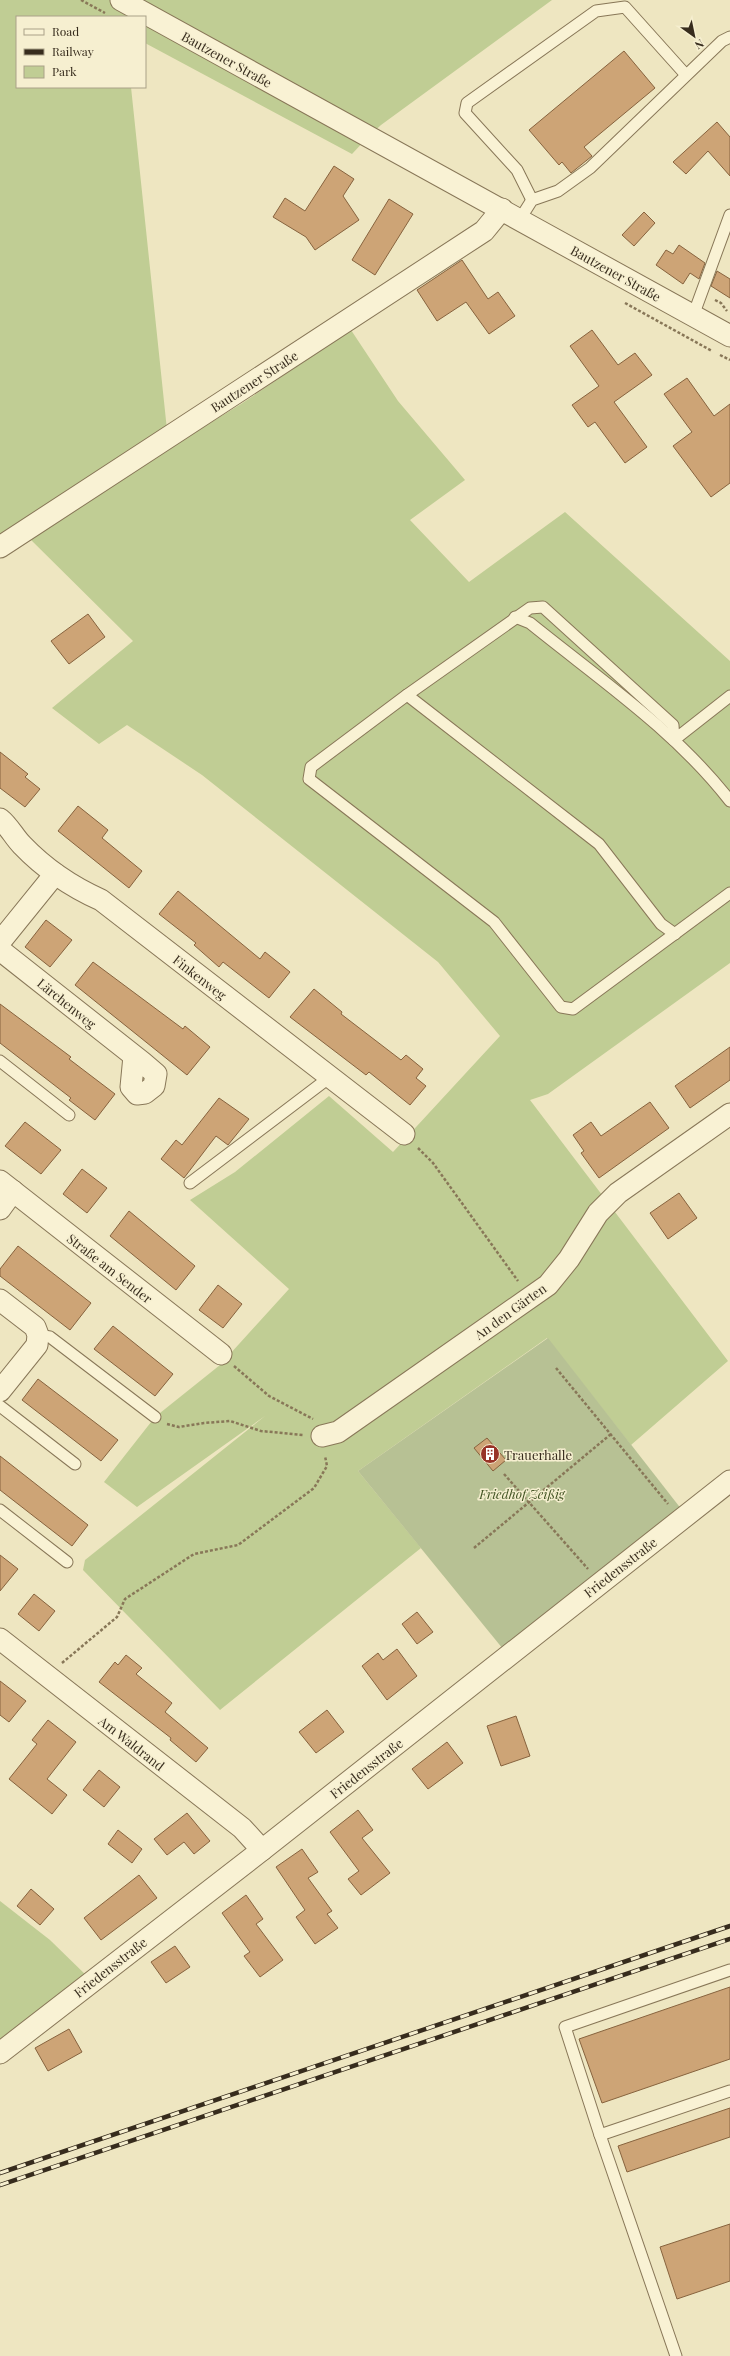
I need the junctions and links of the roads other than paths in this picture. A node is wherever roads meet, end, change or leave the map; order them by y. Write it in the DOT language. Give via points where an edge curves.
graph roads {
  1 [pos="113,7"];
  2 [pos="131,16"];
  3 [pos="146,24"];
  4 [pos="730,37"];
  5 [pos="686,75"];
  6 [pos="532,200"];
  7 [pos="502,209"];
  8 [pos="730,215"];
  9 [pos="520,219"];
  10 [pos="693,316"];
  11 [pos="730,336"];
  12 [pos="0,547"];
  13 [pos="515,617"];
  14 [pos="407,695"];
  15 [pos="730,696"];
  16 [pos="674,740"];
  17 [pos="730,801"];
  18 [pos="0,819"];
  19 [pos="55,874"];
  20 [pos="730,893"];
  21 [pos="675,934"];
  22 [pos="0,942"];
  23 [pos="0,950"];
  24 [pos="134,1056"];
  25 [pos="0,1061"];
  26 [pos="330,1077"];
  27 [pos="69,1114"];
  28 [pos="730,1114"];
  29 [pos="404,1134"];
  30 [pos="190,1183"];
  31 [pos="7,1186"];
  32 [pos="0,1208"];
  33 [pos="0,1300"];
  34 [pos="38,1335"];
  35 [pos="221,1354"];
  36 [pos="0,1391"];
  37 [pos="0,1406"];
  38 [pos="155,1417"];
  39 [pos="330,1434"];
  40 [pos="76,1464"];
  41 [pos="730,1481"];
  42 [pos="0,1510"];
  43 [pos="67,1562"];
  44 [pos="0,1639"];
  45 [pos="262,1850"];
  46 [pos="730,1970"];
  47 [pos="0,2053"];
  48 [pos="730,2091"];
  49 [pos="600,2135"];
  50 [pos="676,2356"];
  1 -- 2 [label="street, Bautzener Straße"];
  3 -- 7 [label="street, Bautzener Straße" via="345,125"];
  4 -- 5 [label="lane" via="722,41"];
  5 -- 6 [label="lane" via="590,168 558,191"];
  5 -- 6 [label="lane" via="625,7 596,11 467,103 465,113 518,170"];
  6 -- 9 [label="lane"];
  7 -- 9 [label="street, Bautzener Straße"];
  7 -- 12 [label="street, Bautzener Straße" via="484,231"];
  8 -- 10 [label="lane"];
  9 -- 10 [label="street, Bautzener Straße"];
  10 -- 11 [label="street, Bautzener Straße"];
  13 -- 14 [label="lane"];
  13 -- 16 [label="lane" via="530,623"];
  13 -- 16 [label="lane" via="530,608 543,607 672,725"];
  14 -- 21 [label="lane" via="599,844 661,924"];
  14 -- 21 [label="lane" via="311,767 309,779 494,922 561,1007 573,1009"];
  15 -- 16 [label="lane"];
  16 -- 17 [label="lane" via="708,772"];
  18 -- 19 [label="street, Finkenweg" via="21,845"];
  19 -- 22 [label="street"];
  19 -- 26 [label="street, Finkenweg" via="78,890 101,900"];
  20 -- 21 [label="lane"];
  23 -- 24 [label="street, Lärchenweg"];
  25 -- 27 [label="lane"];
  26 -- 29 [label="street, Finkenweg"];
  26 -- 30 [label="lane"];
  28 -- 39 [label="street, An den Gärten" via="618,1193 598,1213 569,1259 548,1285"];
  31 -- 32 [label="street"];
  31 -- 35 [label="street, Straße am Sender"];
  33 -- 34 [label="street" via="35,1327"];
  34 -- 36 [label="street" via="37,1345"];
  34 -- 38 [label="lane" via="50,1337"];
  37 -- 40 [label="lane"];
  41 -- 45 [label="street, Friedensstraße"];
  42 -- 43 [label="lane"];
  44 -- 45 [label="street, Am Waldrand" via="242,1828"];
  45 -- 47 [label="street, Friedensstraße"];
  46 -- 49 [label="lane" via="565,2027"];
  48 -- 49 [label="lane"];
  49 -- 50 [label="lane"];
}
